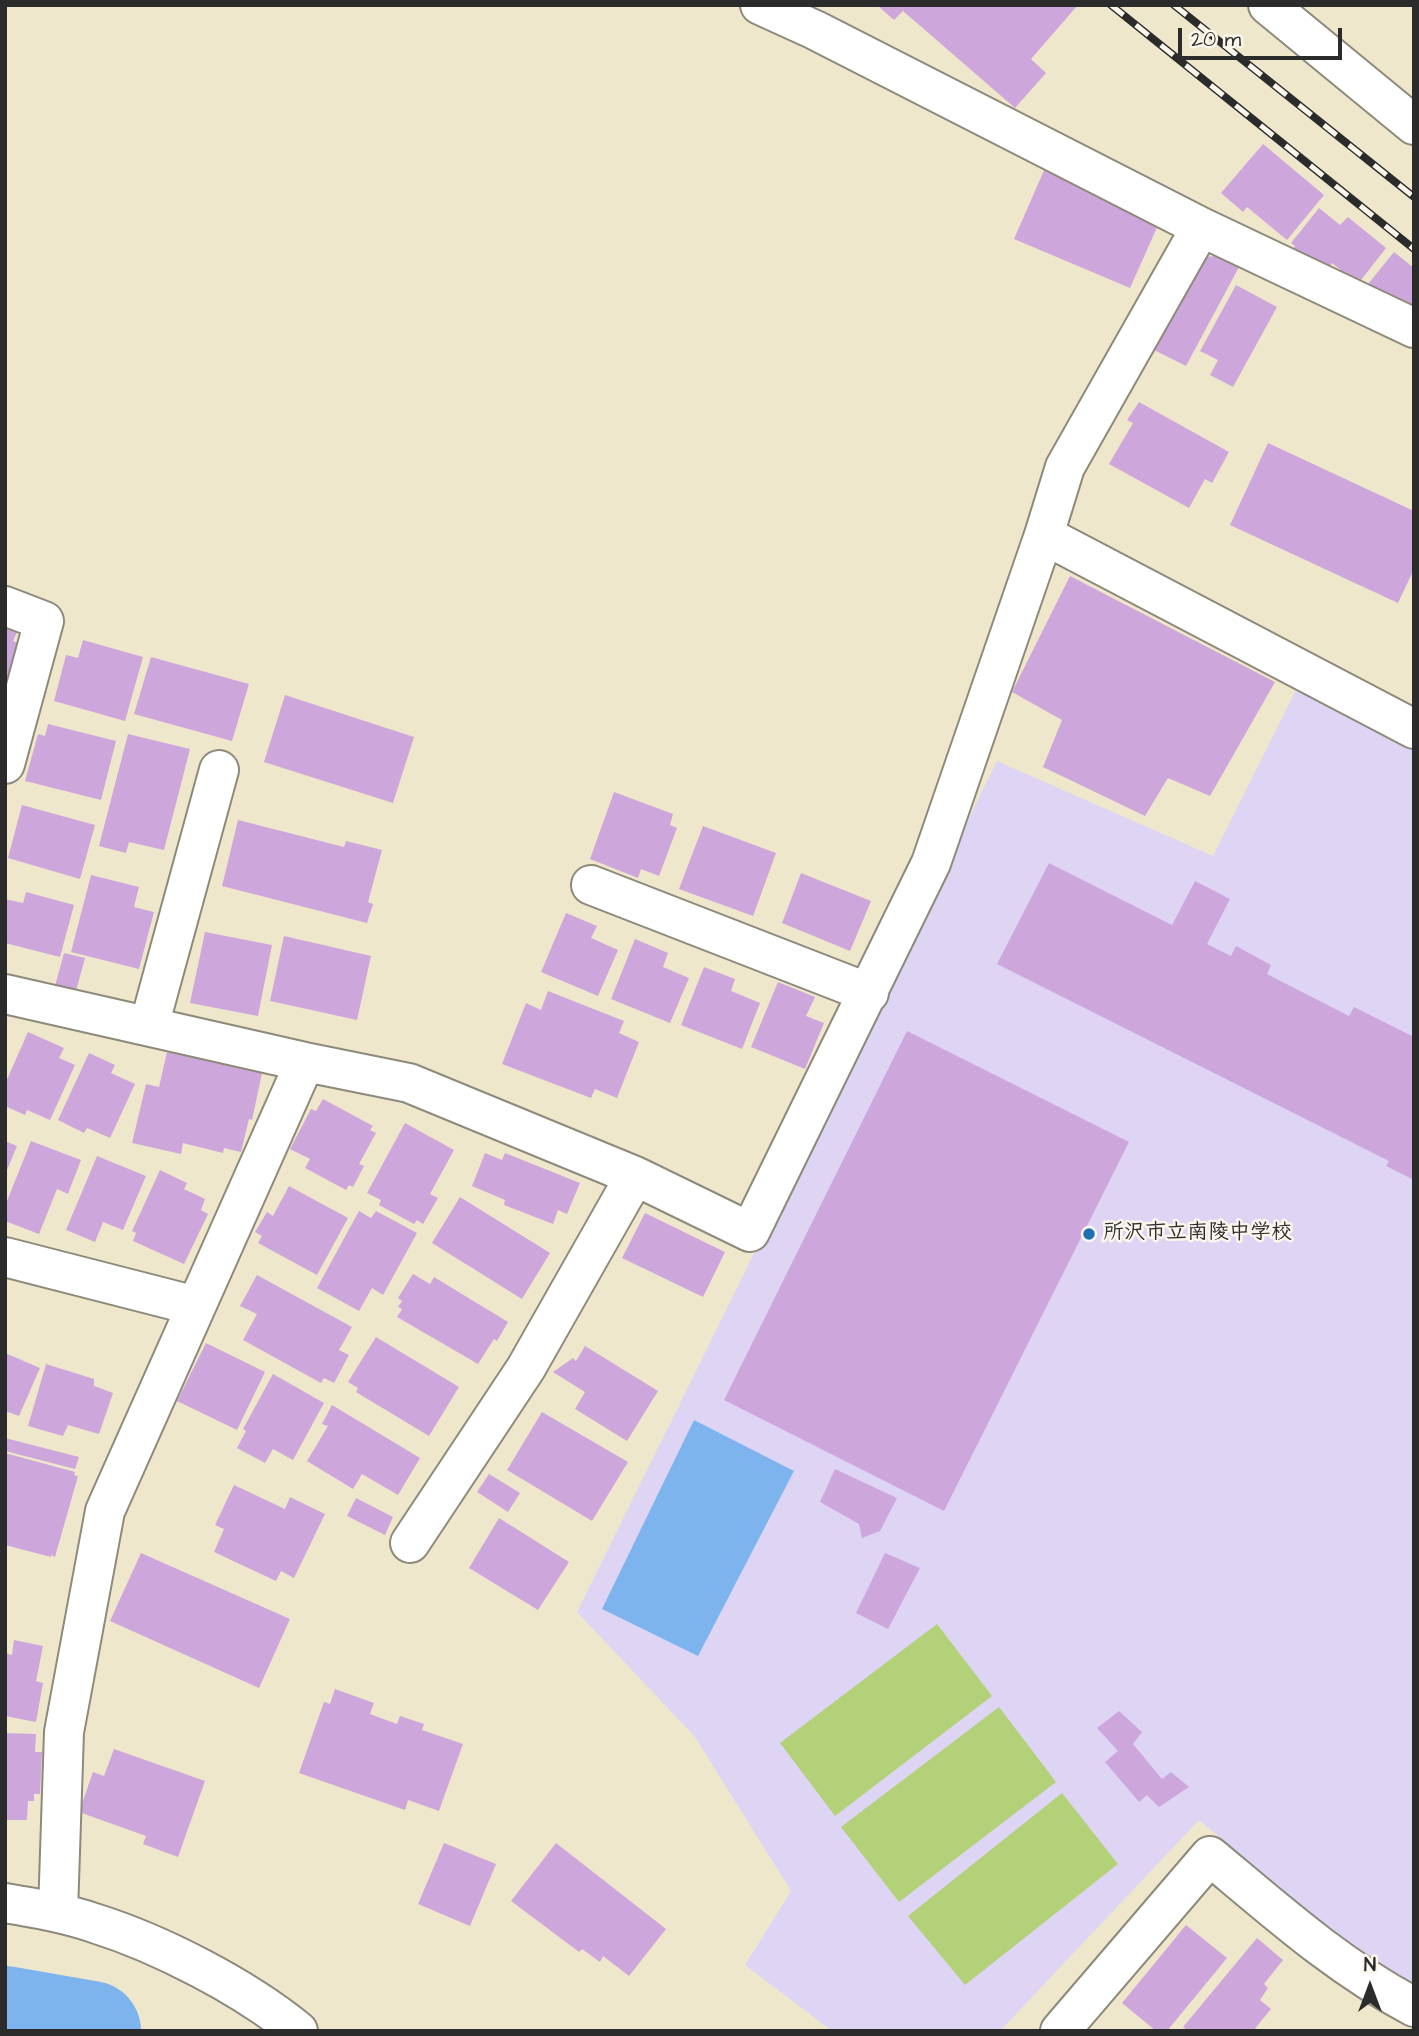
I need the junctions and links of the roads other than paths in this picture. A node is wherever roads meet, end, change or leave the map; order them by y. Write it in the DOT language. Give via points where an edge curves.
graph roads {
  1 [pos="760,5"];
  2 [pos="1268,5"];
  3 [pos="1414,125"];
  4 [pos="1200,227"];
  5 [pos="1414,328"];
  6 [pos="1044,535"];
  7 [pos="5,606"];
  8 [pos="1414,729"];
  9 [pos="5,764"];
  10 [pos="219,770"];
  11 [pos="591,885"];
  12 [pos="869,993"];
  13 [pos="5,994"];
  14 [pos="149,1026"];
  15 [pos="305,1062"];
  16 [pos="635,1176"];
  17 [pos="5,1257"];
  18 [pos="196,1306"];
  19 [pos="410,1543"];
  20 [pos="5,1903"];
  21 [pos="58,1912"];
  22 [pos="1414,2007"];
  23 [pos="298,2031"];
  24 [pos="1060,2031"];
  1 -- 4 [label="street"];
  2 -- 3 [label="street"];
  4 -- 5 [label="street"];
  4 -- 6 [label="street" via="1065,467"];
  6 -- 8 [label="street"];
  6 -- 12 [label="street" via="931,863"];
  7 -- 9 [label="street" via="44,621"];
  10 -- 14 [label="street"];
  11 -- 12 [label="street"];
  12 -- 16 [label="street" via="750,1232"];
  13 -- 14 [label="street"];
  14 -- 15 [label="street"];
  15 -- 16 [label="street" via="409,1083"];
  15 -- 18 [label="street"];
  16 -- 19 [label="street" via="526,1368"];
  17 -- 18 [label="street"];
  18 -- 21 [label="street" via="105,1511 64,1732"];
  20 -- 21 [label="street"];
  21 -- 23 [label="street" via="119,1932 204,1971"];
  22 -- 24 [label="street" via="1327,1953 1209,1856"];
}
